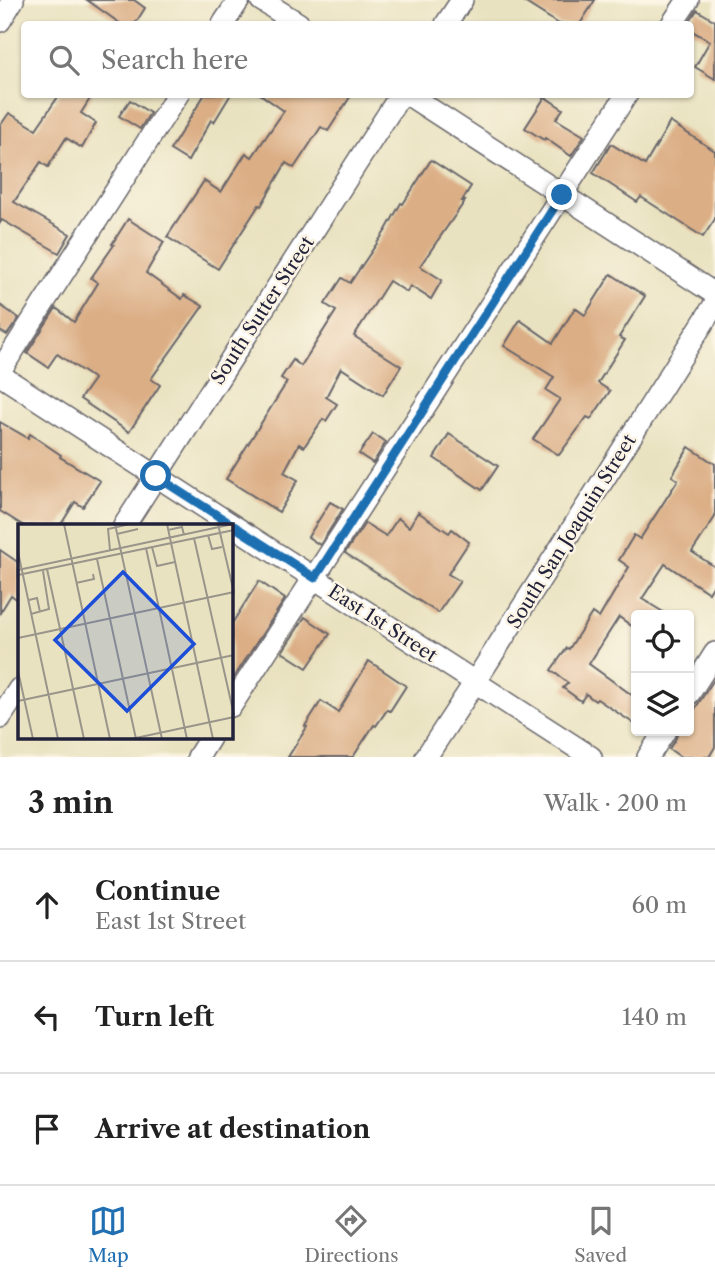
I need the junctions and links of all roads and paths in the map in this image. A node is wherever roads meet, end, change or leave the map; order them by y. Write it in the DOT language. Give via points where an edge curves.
graph roads {
  1 [pos="13,0"];
  2 [pos="239,0"];
  3 [pos="261,0"];
  4 [pos="462,0"];
  5 [pos="688,0"];
  6 [pos="0,21"];
  7 [pos="225,21"];
  8 [pos="294,21"];
  9 [pos="448,21"];
  10 [pos="674,21"];
  11 [pos="175,98"];
  12 [pos="398,98"];
  13 [pos="413,98"];
  14 [pos="624,98"];
  15 [pos="562,195"];
  16 [pos="715,293"];
  17 [pos="715,304"];
  18 [pos="0,373"];
  19 [pos="156,476"];
  20 [pos="125,524"];
  21 [pos="231,524"];
  22 [pos="233,525"];
  23 [pos="315,578"];
  24 [pos="715,653"];
  25 [pos="475,682"];
  26 [pos="694,686"];
  27 [pos="18,691"];
  28 [pos="233,703"];
  29 [pos="0,719"];
  30 [pos="662,736"];
  31 [pos="209,740"];
  32 [pos="198,757"];
  33 [pos="426,757"];
  34 [pos="591,757"];
  35 [pos="648,757"];
  1 -- 6 [label="street"];
  2 -- 7 [label="street"];
  3 -- 8 [label="street"];
  4 -- 9 [label="street"];
  5 -- 10 [label="street"];
  11 -- 18 [label="street"];
  12 -- 19 [label="street, South Sutter Street"];
  13 -- 15 [label="street"];
  14 -- 15 [label="street"];
  15 -- 16 [label="street"];
  15 -- 23 [label="street"];
  17 -- 25 [label="street, South San Joaquin Street"];
  18 -- 19 [label="street, East 1st Street"];
  19 -- 20 [label="street, South Sutter Street"];
  19 -- 21 [label="street, East 1st Street"];
  22 -- 23 [label="street, East 1st Street"];
  23 -- 25 [label="street, East 1st Street"];
  23 -- 28 [label="street"];
  24 -- 26 [label="street"];
  25 -- 33 [label="street, South San Joaquin Street"];
  25 -- 34 [label="street, East 1st Street"];
  27 -- 29 [label="street"];
  30 -- 35 [label="street"];
  31 -- 32 [label="street"];
}
